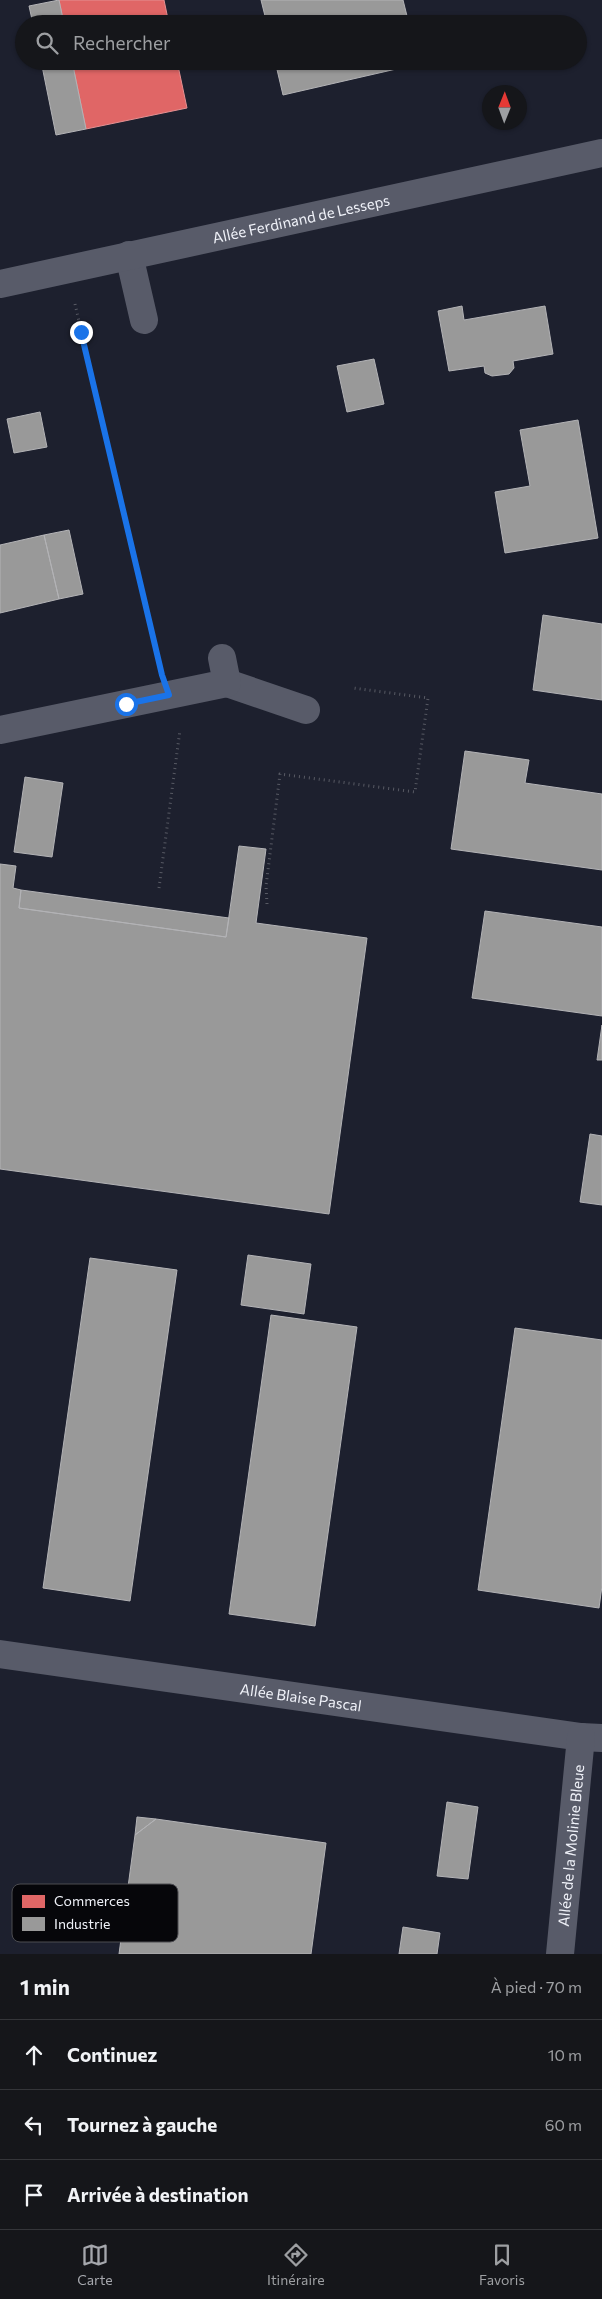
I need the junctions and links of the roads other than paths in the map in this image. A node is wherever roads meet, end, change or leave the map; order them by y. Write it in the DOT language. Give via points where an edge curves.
graph roads {
  1 [pos="602,153"];
  2 [pos="129,255"];
  3 [pos="0,284"];
  4 [pos="144,320"];
  5 [pos="306,710"];
  6 [pos="0,730"];
  7 [pos="0,1654"];
  8 [pos="591,1738"];
  9 [pos="560,1954"];
  1 -- 2 [label="street, Allée Ferdinand de Lesseps"];
  2 -- 3 [label="street, Allée Ferdinand de Lesseps"];
  2 -- 4 [label="street"];
  5 -- 6 [label="street" via="224,671 169,695"];
  7 -- 8 [label="street, Allée Blaise Pascal"];
  8 -- 9 [label="street, Allée de la Molinie Bleue"];
}
